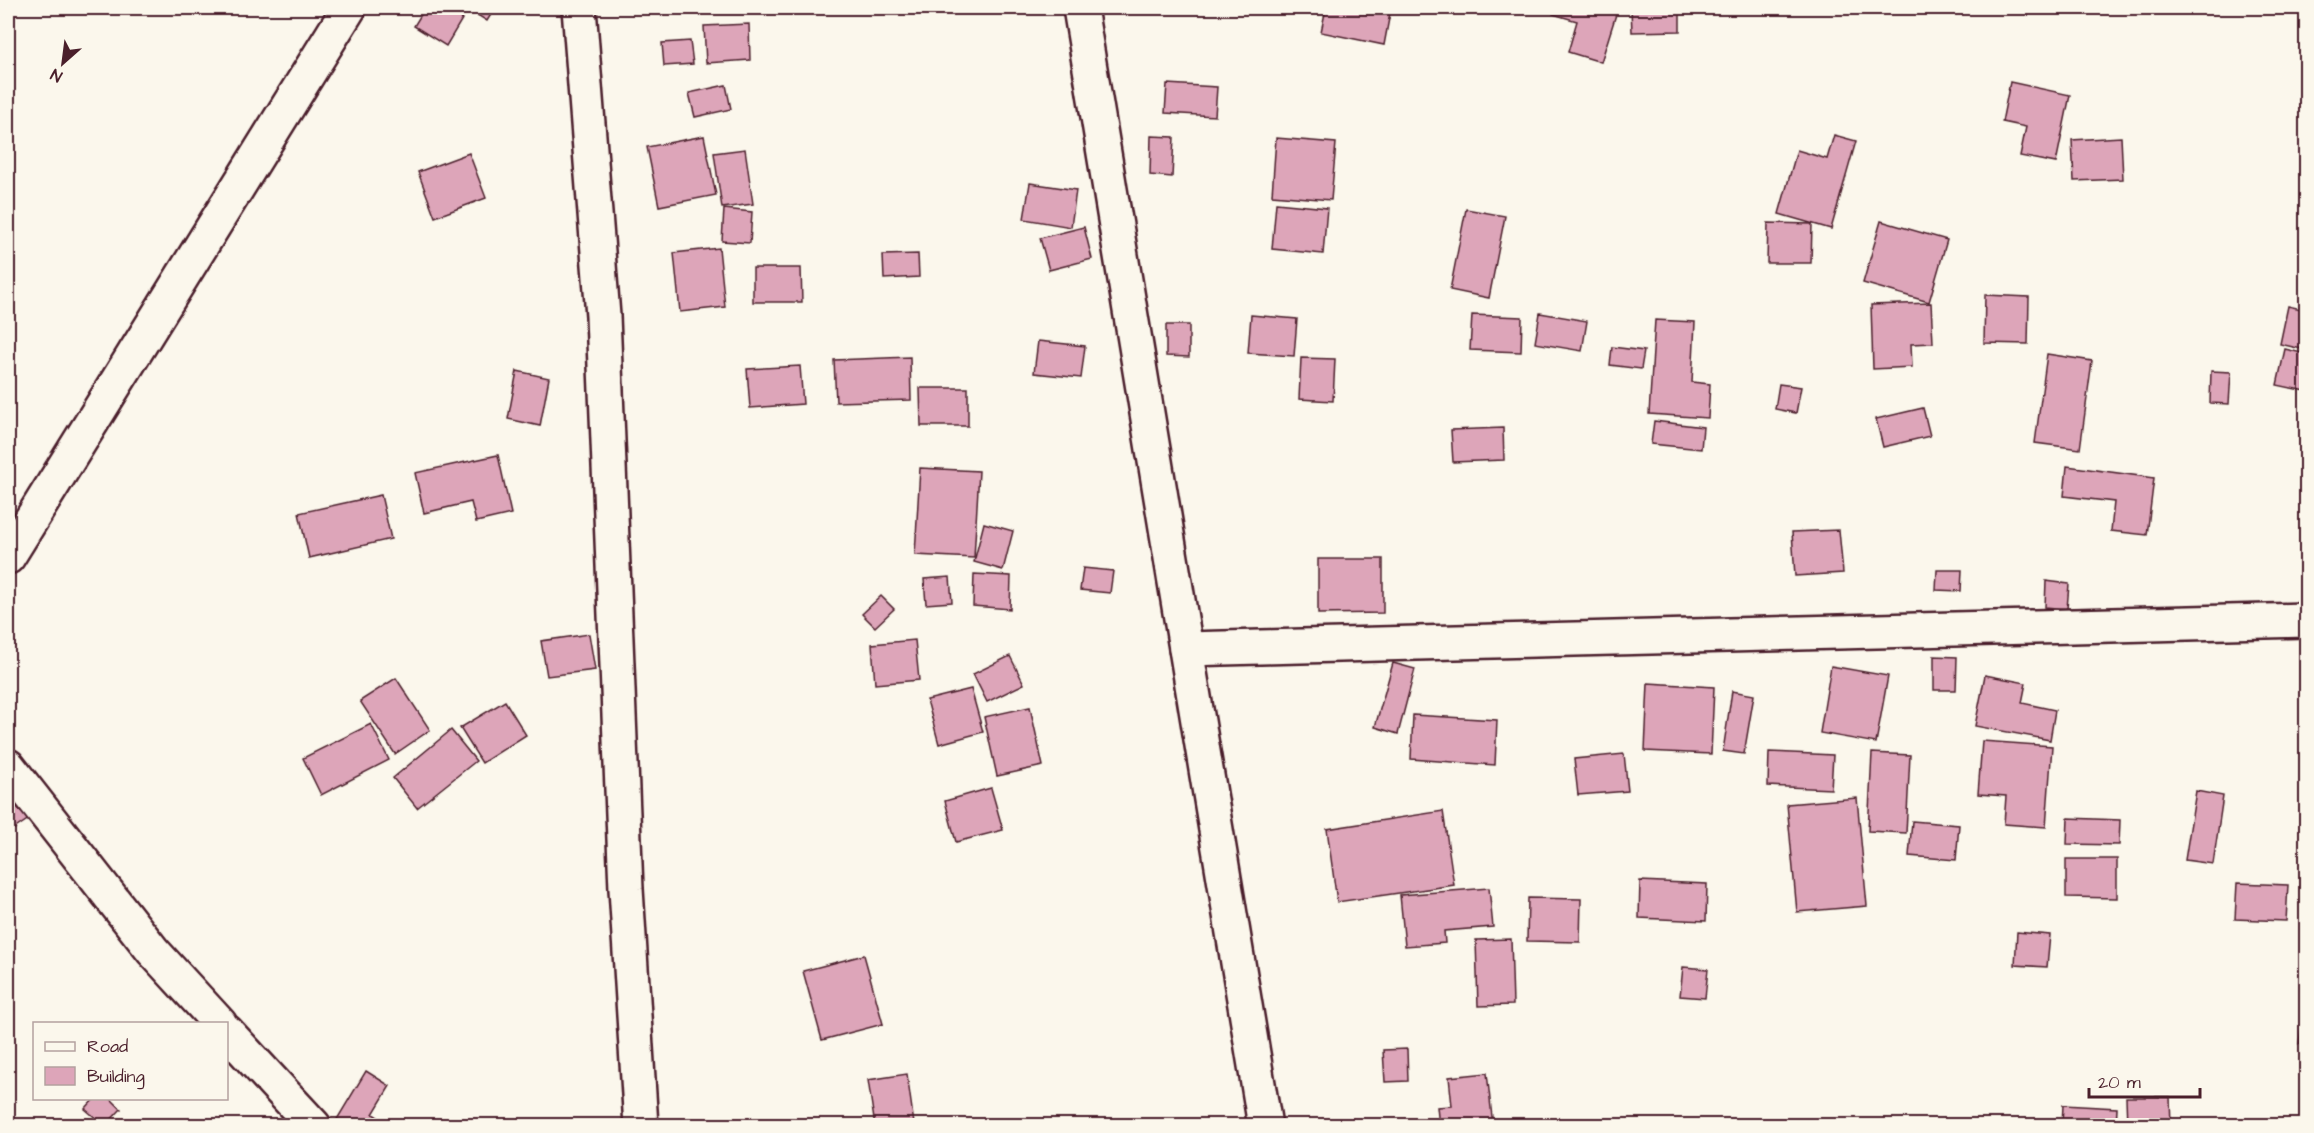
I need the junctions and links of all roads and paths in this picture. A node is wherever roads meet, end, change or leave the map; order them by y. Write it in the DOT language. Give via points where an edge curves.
graph roads {
  1 [pos="349,8"];
  2 [pos="579,8"];
  3 [pos="1080,8"];
  4 [pos="8,557"];
  5 [pos="2307,620"];
  6 [pos="1186,649"];
  7 [pos="8,766"];
  8 [pos="219,1022"];
  9 [pos="228,1033"];
  10 [pos="314,1125"];
  11 [pos="641,1125"];
  12 [pos="1265,1125"];
  1 -- 4 [label="street"];
  2 -- 11 [label="street" via="603,315 626,889"];
  3 -- 6 [label="street"];
  5 -- 6 [label="street"];
  6 -- 12 [label="street"];
  7 -- 8 [label="street" via="153,951"];
  9 -- 10 [label="street"];
}
